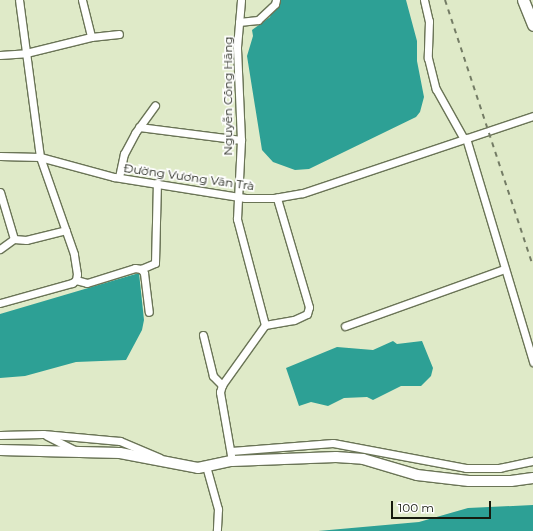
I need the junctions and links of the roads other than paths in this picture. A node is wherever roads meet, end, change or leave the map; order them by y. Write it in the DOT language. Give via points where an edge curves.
graph roads {
  1 [pos="19,0"];
  2 [pos="82,0"];
  3 [pos="241,0"];
  4 [pos="276,0"];
  5 [pos="424,0"];
  6 [pos="523,0"];
  7 [pos="239,22"];
  8 [pos="533,24"];
  9 [pos="119,34"];
  10 [pos="91,37"];
  11 [pos="26,53"];
  12 [pos="0,55"];
  13 [pos="155,105"];
  14 [pos="533,116"];
  15 [pos="139,127"];
  16 [pos="465,138"];
  17 [pos="241,140"];
  18 [pos="0,156"];
  19 [pos="40,157"];
  20 [pos="119,177"];
  21 [pos="157,183"];
  22 [pos="0,192"];
  23 [pos="236,196"];
  24 [pos="277,198"];
  25 [pos="66,230"];
  26 [pos="14,239"];
  27 [pos="0,249"];
  28 [pos="142,269"];
  29 [pos="504,269"];
  30 [pos="76,280"];
  31 [pos="0,303"];
  32 [pos="149,312"];
  33 [pos="264,325"];
  34 [pos="344,326"];
  35 [pos="203,335"];
  36 [pos="533,362"];
  37 [pos="222,385"];
  38 [pos="42,434"];
  39 [pos="0,435"];
  40 [pos="0,450"];
  41 [pos="79,452"];
  42 [pos="232,456"];
  43 [pos="163,460"];
  44 [pos="533,461"];
  45 [pos="206,466"];
  46 [pos="533,478"];
  47 [pos="217,531"];
  1 -- 11 [label="street"];
  2 -- 10 [label="street"];
  3 -- 7 [label="street, Nguyễn Công Hãng"];
  4 -- 7 [label="street" via="258,20"];
  5 -- 16 [label="street" via="429,21 428,58 436,89"];
  6 -- 8 [label="main road"];
  7 -- 17 [label="street, Nguyễn Công Hãng" via="237,47"];
  9 -- 10 [label="street"];
  10 -- 11 [label="street"];
  11 -- 12 [label="street"];
  11 -- 19 [label="street"];
  13 -- 15 [label="street"];
  14 -- 16 [label="street, Đường Vương Văn Trà"];
  15 -- 17 [label="street"];
  15 -- 20 [label="street" via="124,154"];
  16 -- 24 [label="street, Đường Vương Văn Trà" via="303,193"];
  16 -- 29 [label="street"];
  17 -- 23 [label="street, Nguyễn Công Hãng"];
  18 -- 19 [label="street, Đường Vương Văn Trà"];
  19 -- 20 [label="street, Đường Vương Văn Trà"];
  19 -- 25 [label="street"];
  20 -- 21 [label="street, Đường Vương Văn Trà"];
  21 -- 23 [label="street, Đường Vương Văn Trà"];
  21 -- 28 [label="street" via="155,263"];
  22 -- 26 [label="street"];
  23 -- 24 [label="street, Đường Vương Văn Trà"];
  23 -- 33 [label="street, Nguyễn Công Hãng" via="237,219"];
  24 -- 33 [label="street" via="309,307 307,314 294,320"];
  25 -- 26 [label="street" via="26,240"];
  25 -- 30 [label="street" via="77,269"];
  26 -- 27 [label="street"];
  28 -- 30 [label="street" via="136,268 87,283"];
  28 -- 32 [label="street"];
  29 -- 34 [label="street"];
  29 -- 36 [label="street"];
  30 -- 31 [label="street"];
  33 -- 37 [label="street"];
  35 -- 37 [label="street" via="213,376"];
  37 -- 42 [label="street" via="220,400"];
  38 -- 39 [label="street"];
  38 -- 41 [label="street"];
  38 -- 43 [label="street" via="120,440"];
  40 -- 41 [label="street"];
  41 -- 43 [label="street" via="120,453"];
  42 -- 44 [label="street" via="333,443 466,468 499,468"];
  42 -- 45 [label="street"];
  42 -- 46 [label="street" via="363,459 417,476 469,481"];
  43 -- 45 [label="street" via="183,466"];
  45 -- 47 [label="street" via="218,509"];
}
